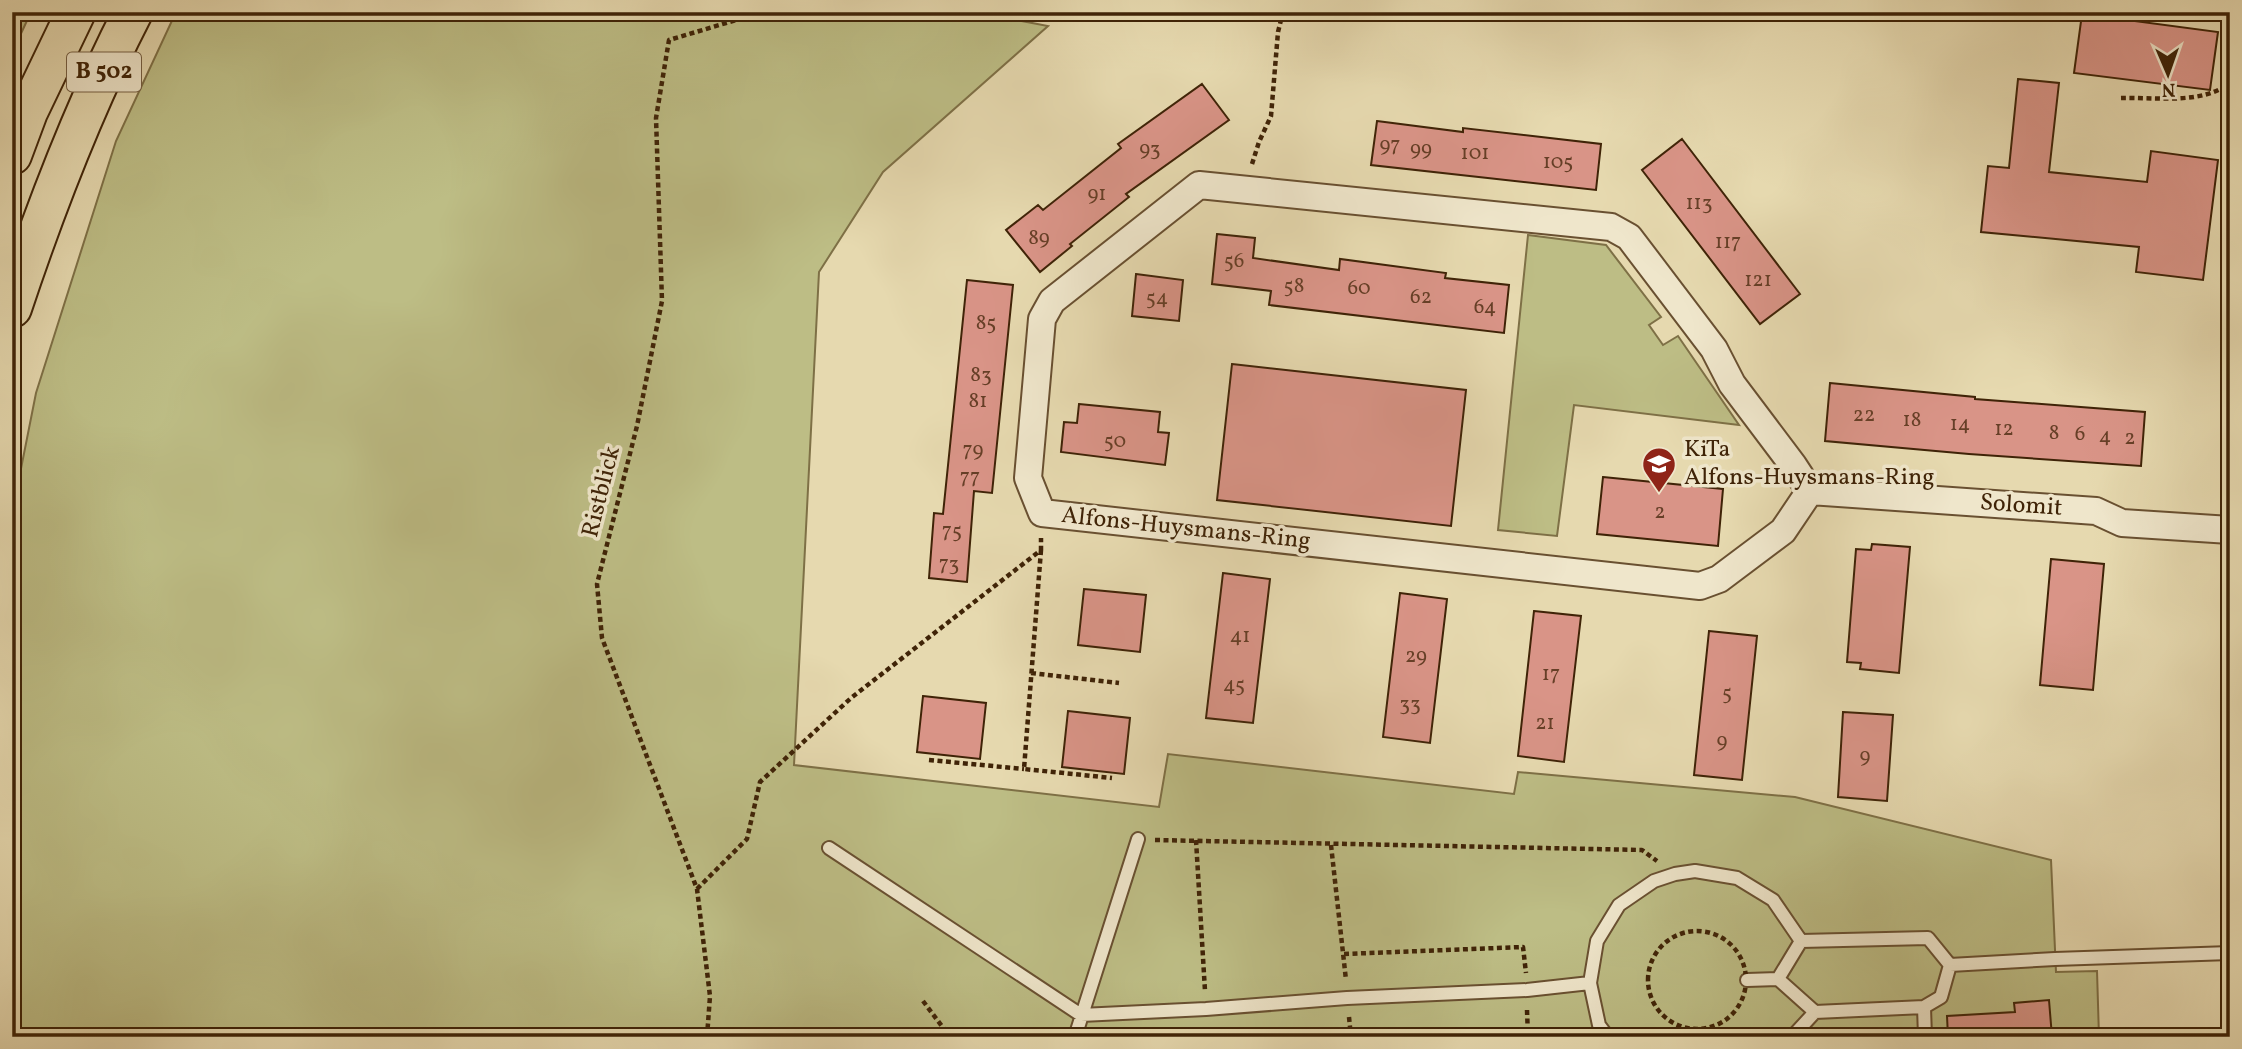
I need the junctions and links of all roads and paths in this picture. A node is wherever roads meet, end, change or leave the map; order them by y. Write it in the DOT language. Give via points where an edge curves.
graph roads {
  1 [pos="76,12"];
  2 [pos="132,12"];
  3 [pos="763,12"];
  4 [pos="1283,12"];
  5 [pos="2230,83"];
  6 [pos="2121,98"];
  7 [pos="12,155"];
  8 [pos="1244,189"];
  9 [pos="12,307"];
  10 [pos="1810,491"];
  11 [pos="1042,513"];
  12 [pos="2230,530"];
  13 [pos="1041,550"];
  14 [pos="1031,673"];
  15 [pos="1119,683"];
  16 [pos="929,760"];
  17 [pos="1024,769"];
  18 [pos="1112,778"];
  19 [pos="1138,839"];
  20 [pos="1196,840"];
  21 [pos="1331,845"];
  22 [pos="829,848"];
  23 [pos="1675,874"];
  24 [pos="696,889"];
  25 [pos="1801,941"];
  26 [pos="2230,953"];
  27 [pos="1344,954"];
  28 [pos="1950,965"];
  29 [pos="1778,979"];
  30 [pos="1747,980"];
  31 [pos="1590,983"];
  32 [pos="1527,990"];
  33 [pos="1347,998"];
  34 [pos="923,1001"];
  35 [pos="1924,1007"];
  36 [pos="1206,1009"];
  37 [pos="1815,1012"];
  38 [pos="1081,1015"];
  39 [pos="707,1037"];
  40 [pos="950,1037"];
  41 [pos="1074,1037"];
  42 [pos="1351,1037"];
  43 [pos="1528,1037"];
  44 [pos="1608,1037"];
  45 [pos="1793,1037"];
  46 [pos="1925,1037"];
  1 -- 7 [label="highway, B 502"];
  2 -- 9 [label="highway, B 502" via="76,132"];
  3 -- 24 [label="path, Ristblick" via="669,40 656,118 662,301 637,426 597,584 602,638"];
  4 -- 8 [label="path" via="1272,116"];
  5 -- 6 [label="path" via="2200,97"];
  8 -- 10 [label="street, Alfons-Huysmans-Ring" via="1611,227 1629,237 1714,349 1732,384"];
  8 -- 11 [label="street, Alfons-Huysmans-Ring" via="1199,185 1052,301 1042,319 1028,478"];
  10 -- 11 [label="street, Alfons-Huysmans-Ring" via="1783,531 1720,579 1700,586"];
  10 -- 12 [label="street, Solomit" via="2096,511 2122,523"];
  11 -- 13 [label="path"];
  13 -- 14 [label="path"];
  13 -- 24 [label="path" via="851,698 760,782 747,839"];
  14 -- 15 [label="path"];
  14 -- 17 [label="path"];
  16 -- 17 [label="path"];
  17 -- 18 [label="path"];
  19 -- 20 [label="path"];
  19 -- 38 [label="lane"];
  20 -- 21 [label="path"];
  20 -- 36 [label="path"];
  21 -- 23 [label="path" via="1642,850"];
  21 -- 27 [label="path"];
  22 -- 38 [label="lane"];
  23 -- 25 [label="lane" via="1695,871 1737,878 1773,900"];
  23 -- 31 [label="lane" via="1654,881 1619,905 1597,941"];
  24 -- 39 [label="path, Ristblick" via="710,996"];
  25 -- 28 [label="lane" via="1928,938"];
  25 -- 29 [label="lane"];
  26 -- 28 [label="lane"];
  27 -- 32 [label="path" via="1523,947"];
  27 -- 33 [label="path"];
  28 -- 35 [label="lane" via="1941,997"];
  29 -- 30 [label="lane"];
  29 -- 37 [label="lane"];
  30 -- 30 [label="path" via="1744,998 1733,1015 1717,1026 1698,1030 1678,1026 1662,1016 1651,1001 1647,983 1659,947 1693,930 1713,933 1731,943 1743,960"];
  31 -- 32 [label="lane"];
  31 -- 44 [label="lane" via="1599,1025"];
  32 -- 33 [label="lane"];
  32 -- 43 [label="path"];
  33 -- 36 [label="lane"];
  33 -- 42 [label="path"];
  34 -- 40 [label="path"];
  35 -- 37 [label="lane"];
  35 -- 46 [label="lane"];
  36 -- 38 [label="lane"];
  37 -- 45 [label="lane"];
  38 -- 41 [label="lane"];
}
